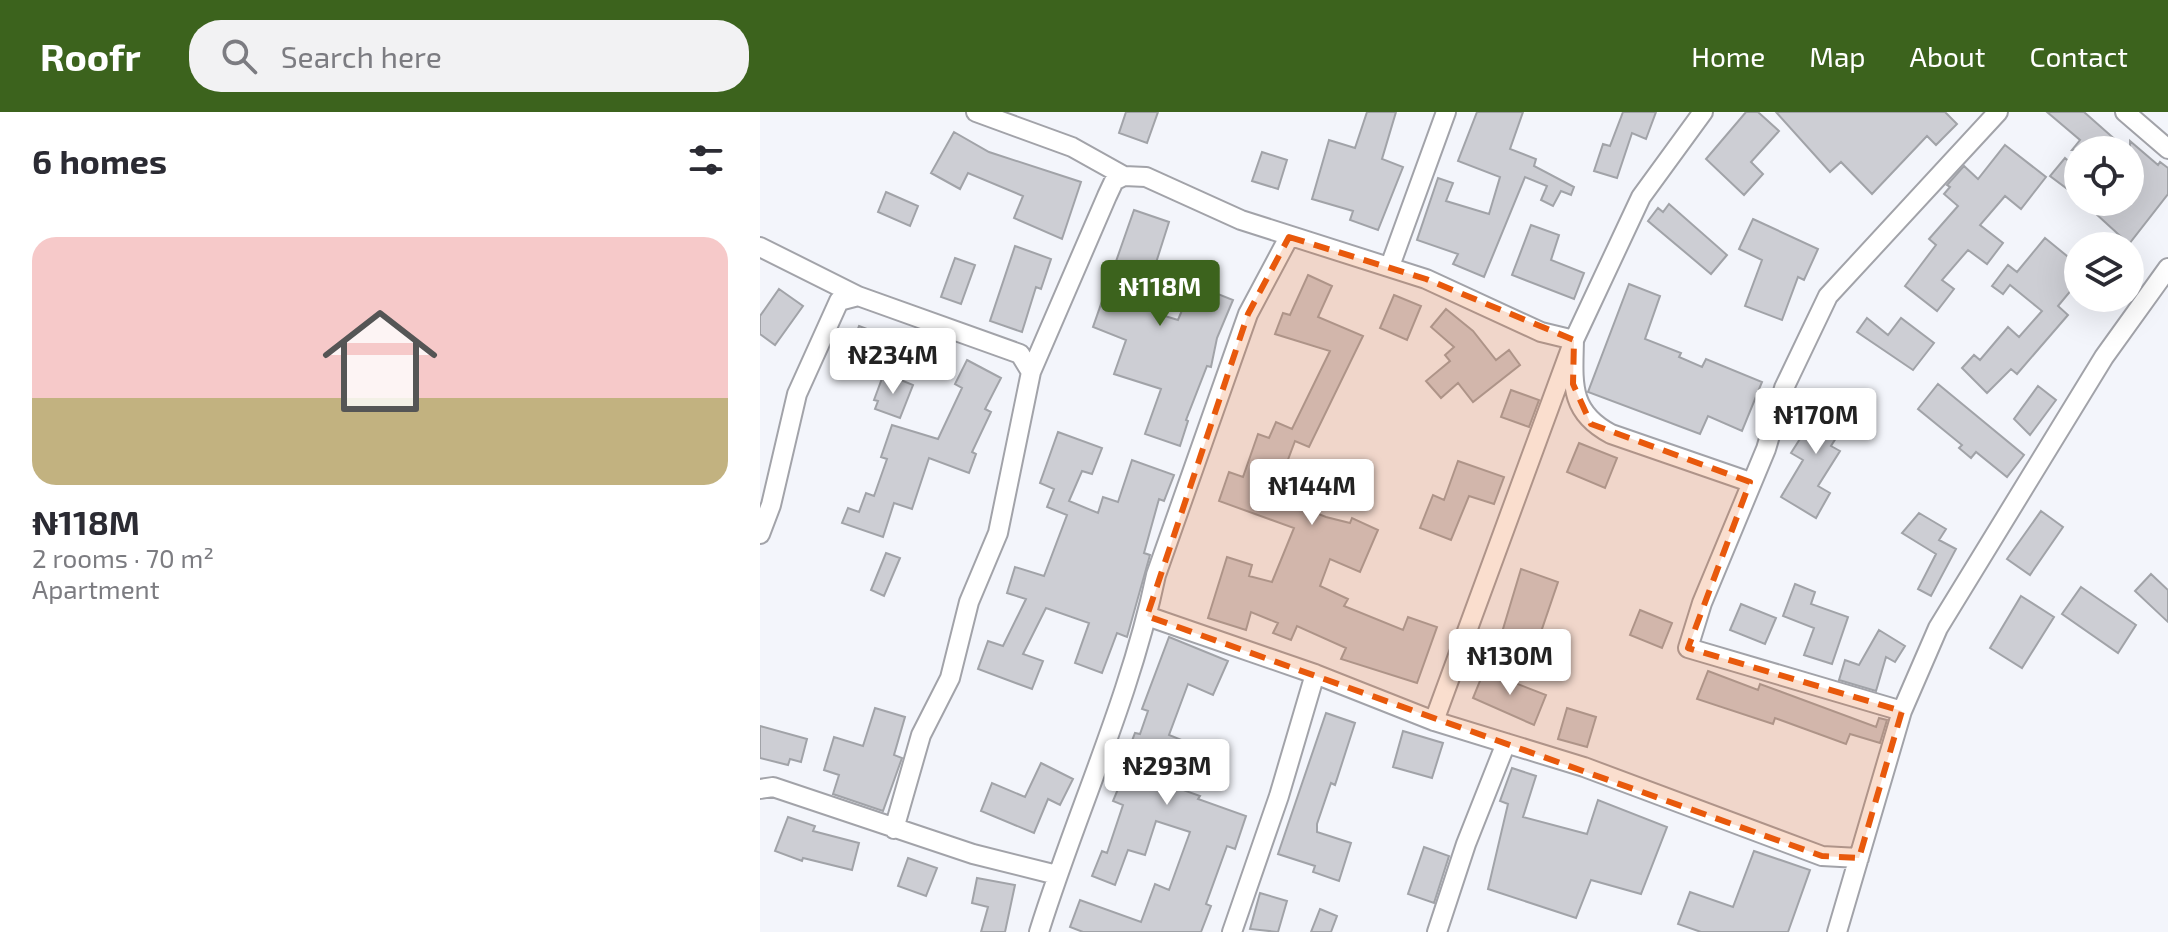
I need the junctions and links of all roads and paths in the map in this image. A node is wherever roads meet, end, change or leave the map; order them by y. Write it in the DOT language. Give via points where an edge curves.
graph roads {
  1 [pos="976,112"];
  2 [pos="1446,112"];
  3 [pos="1703,112"];
  4 [pos="1998,112"];
  5 [pos="2125,112"];
  6 [pos="2168,149"];
  7 [pos="1124,176"];
  8 [pos="1289,237"];
  9 [pos="760,247"];
  10 [pos="1390,266"];
  11 [pos="2168,268"];
  12 [pos="858,296"];
  13 [pos="1574,340"];
  14 [pos="1031,372"];
  15 [pos="1750,482"];
  16 [pos="760,534"];
  17 [pos="1147,616"];
  18 [pos="1315,674"];
  19 [pos="1902,711"];
  20 [pos="1434,721"];
  21 [pos="1506,743"];
  22 [pos="760,789"];
  23 [pos="894,829"];
  24 [pos="1859,858"];
  25 [pos="1057,875"];
  26 [pos="1039,932"];
  27 [pos="1232,932"];
  28 [pos="1437,932"];
  29 [pos="1837,932"];
  1 -- 7 [label="street" via="1072,147"];
  2 -- 10 [label="street"];
  3 -- 13 [label="street" via="1641,197"];
  4 -- 15 [label="street" via="1828,296 1784,388"];
  5 -- 6 [label="street"];
  7 -- 8 [label="street" via="1146,177"];
  7 -- 14 [label="street" via="1114,181"];
  8 -- 10 [label="street"];
  8 -- 17 [label="street" via="1248,314 1156,575"];
  9 -- 12 [label="street"];
  10 -- 13 [label="street" via="1541,332"];
  11 -- 19 [label="street" via="2104,357 1983,552 1938,628"];
  12 -- 14 [label="street" via="1020,354"];
  12 -- 16 [label="street" via="839,301 797,394"];
  13 -- 15 [label="street" via="1573,384 1591,424"];
  13 -- 20 [label="street"];
  14 -- 23 [label="street" via="998,533 969,602 950,678 921,735"];
  15 -- 19 [label="street" via="1688,648"];
  17 -- 18 [label="street"];
  17 -- 25 [label="street"];
  18 -- 20 [label="street"];
  18 -- 27 [label="street"];
  19 -- 24 [label="street"];
  20 -- 21 [label="street"];
  21 -- 24 [label="street" via="1822,856"];
  21 -- 28 [label="street"];
  22 -- 23 [label="street" via="773,787"];
  23 -- 25 [label="street"];
  24 -- 29 [label="street"];
  25 -- 26 [label="street"];
}
